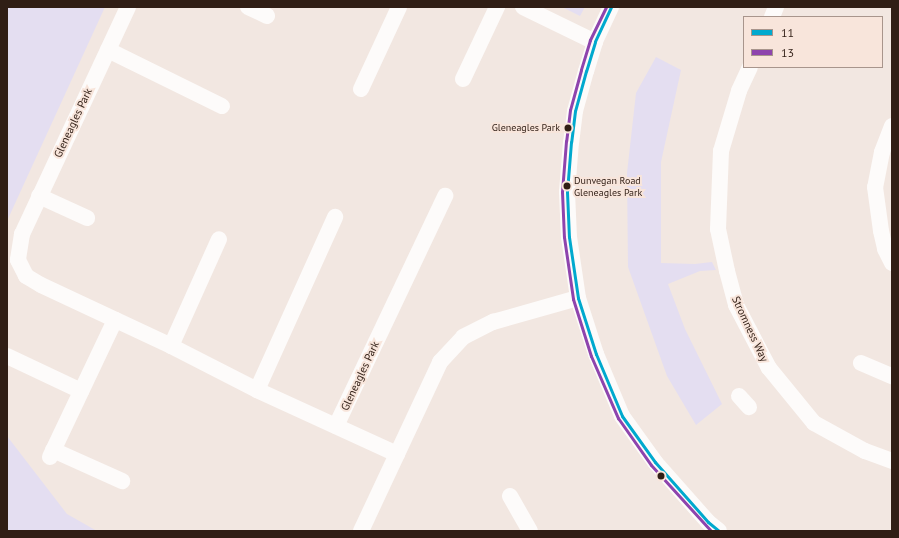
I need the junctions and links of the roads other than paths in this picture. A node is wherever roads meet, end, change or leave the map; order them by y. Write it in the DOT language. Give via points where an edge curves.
graph roads {
  1 [pos="128,7"];
  2 [pos="248,7"];
  3 [pos="399,7"];
  4 [pos="497,7"];
  5 [pos="523,7"];
  6 [pos="611,7"];
  7 [pos="267,16"];
  8 [pos="595,42"];
  9 [pos="108,50"];
  10 [pos="750,68"];
  11 [pos="464,79"];
  12 [pos="361,89"];
  13 [pos="222,106"];
  14 [pos="892,126"];
  15 [pos="39,196"];
  16 [pos="445,196"];
  17 [pos="335,217"];
  18 [pos="87,218"];
  19 [pos="219,239"];
  20 [pos="892,263"];
  21 [pos="578,298"];
  22 [pos="115,320"];
  23 [pos="171,346"];
  24 [pos="7,356"];
  25 [pos="861,363"];
  26 [pos="892,376"];
  27 [pos="257,390"];
  28 [pos="81,391"];
  29 [pos="336,426"];
  30 [pos="398,454"];
  31 [pos="892,461"];
  32 [pos="122,481"];
  33 [pos="509,506"];
  34 [pos="361,531"];
  35 [pos="530,531"];
  36 [pos="719,531"];
  1 -- 9 [label="street, Gleneagles Park"];
  2 -- 7 [label="street"];
  3 -- 12 [label="street"];
  4 -- 11 [label="street"];
  5 -- 8 [label="street"];
  6 -- 8 [label="street"];
  8 -- 21 [label="street" via="575,111 567,192 569,237"];
  9 -- 13 [label="street"];
  9 -- 15 [label="street, Gleneagles Park"];
  10 -- 31 [label="street, Stromness Way" via="739,91 721,151 718,229 736,305 768,368 814,423 865,451"];
  14 -- 20 [label="street" via="882,152 875,187 885,249"];
  15 -- 18 [label="street"];
  15 -- 22 [label="street, Gleneagles Park" via="22,234 18,260 26,276 41,286"];
  16 -- 29 [label="street, Gleneagles Park"];
  17 -- 27 [label="street"];
  19 -- 23 [label="street"];
  21 -- 30 [label="street" via="493,322 463,337 440,362"];
  21 -- 36 [label="street" via="596,354 622,416 655,462"];
  22 -- 23 [label="street, Gleneagles Park"];
  22 -- 28 [label="street"];
  23 -- 27 [label="street, Gleneagles Park"];
  24 -- 28 [label="street"];
  25 -- 26 [label="street"];
  27 -- 29 [label="street, Gleneagles Park"];
  28 -- 32 [label="street" via="52,454"];
  29 -- 30 [label="street, Gleneagles Park"];
  30 -- 34 [label="street"];
  33 -- 35 [label="street"];
}
